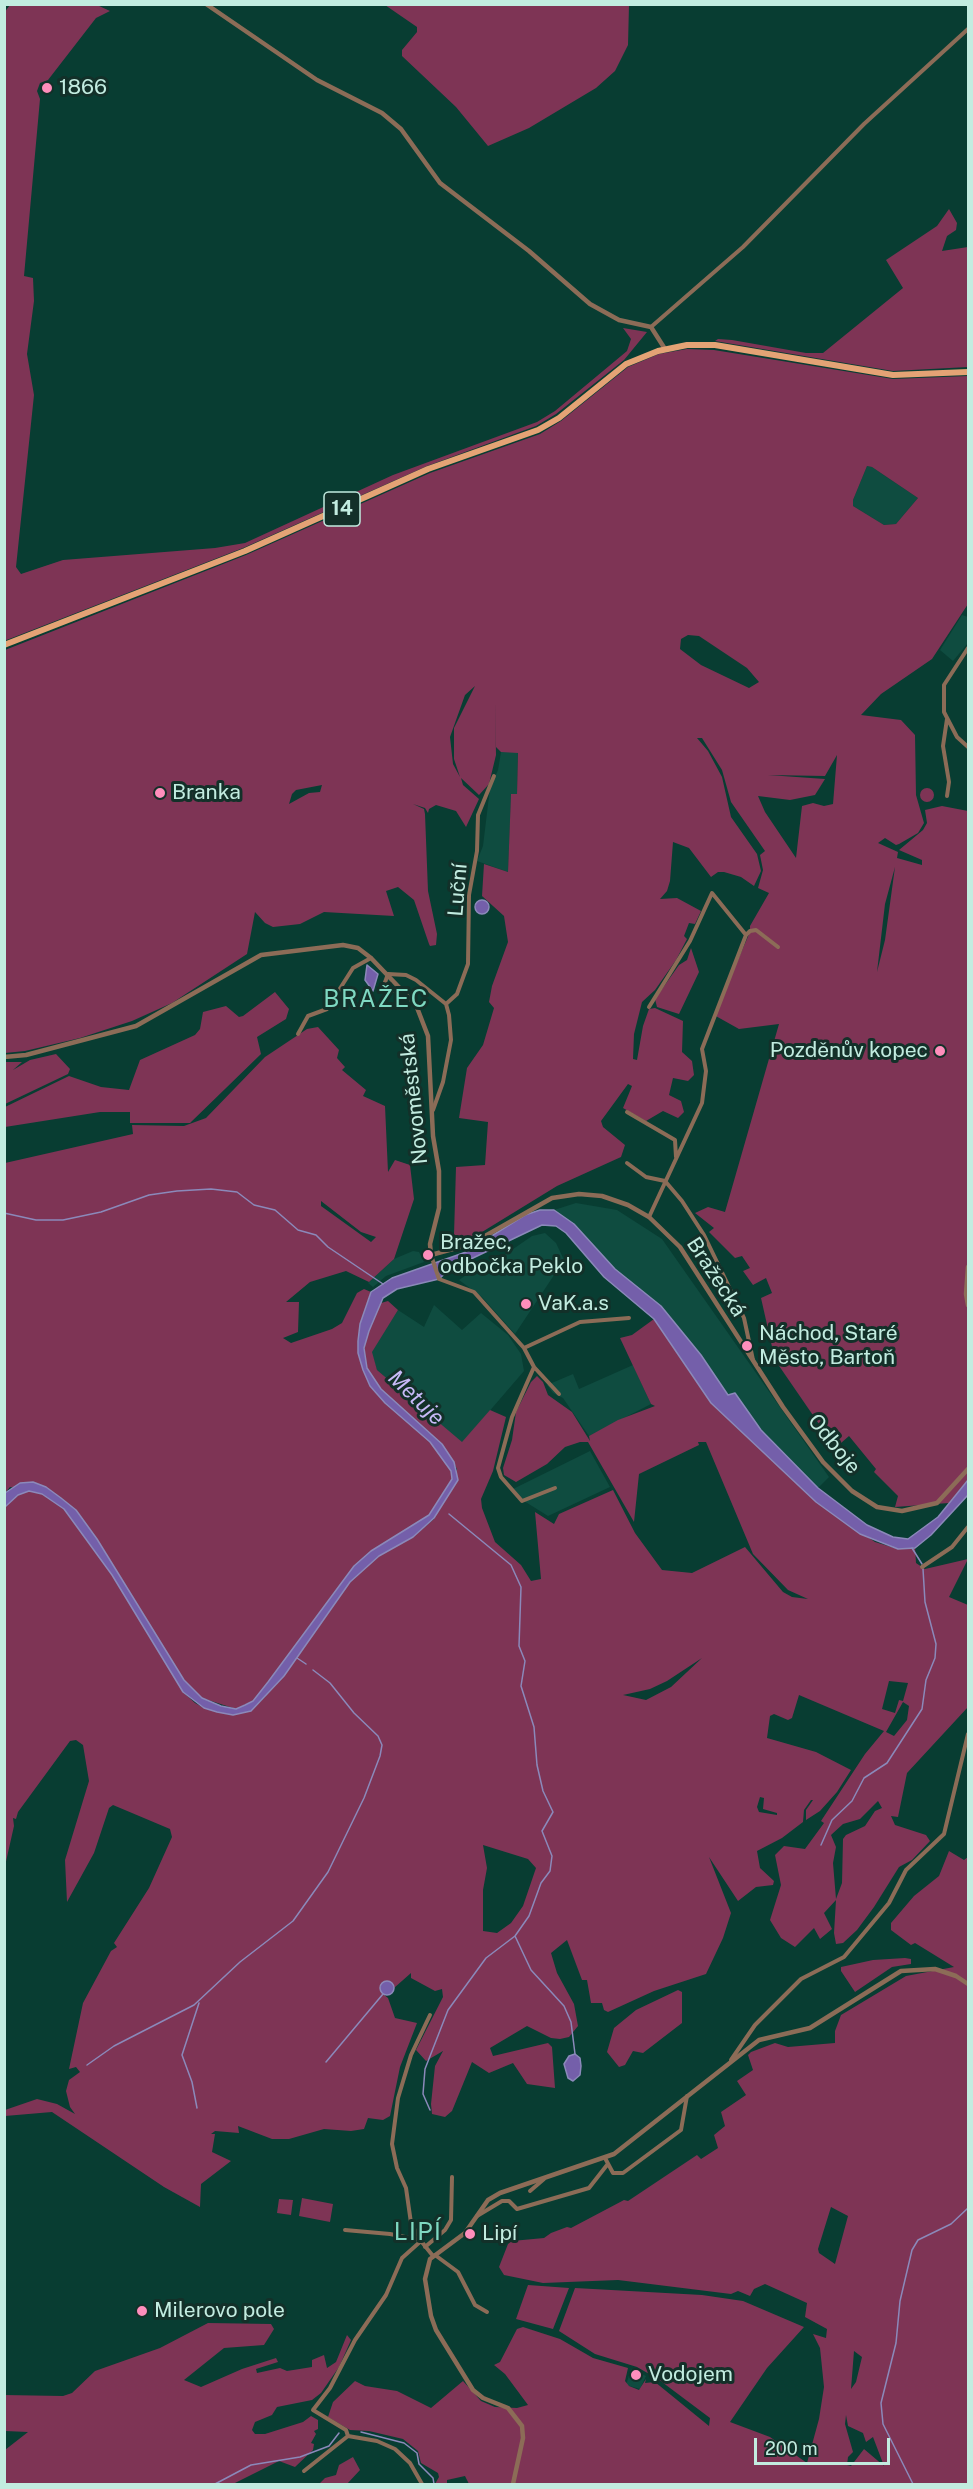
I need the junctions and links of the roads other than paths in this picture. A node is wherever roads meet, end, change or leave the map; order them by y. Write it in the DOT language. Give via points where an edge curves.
graph roads {
  1 [pos="207,4"];
  2 [pos="969,29"];
  3 [pos="651,327"];
  4 [pos="665,349"];
  5 [pos="969,372"];
  6 [pos="4,645"];
  7 [pos="969,648"];
  8 [pos="947,718"];
  9 [pos="969,747"];
  10 [pos="494,776"];
  11 [pos="947,796"];
  12 [pos="746,935"];
  13 [pos="778,947"];
  14 [pos="372,958"];
  15 [pos="388,974"];
  16 [pos="402,990"];
  17 [pos="446,1004"];
  18 [pos="649,1007"];
  19 [pos="297,1034"];
  20 [pos="4,1057"];
  21 [pos="434,1110"];
  22 [pos="627,1112"];
  23 [pos="676,1158"];
  24 [pos="627,1163"];
  25 [pos="665,1181"];
  26 [pos="650,1217"];
  27 [pos="432,1258"];
  28 [pos="969,1267"];
  29 [pos="969,1305"];
  30 [pos="629,1318"];
  31 [pos="742,1347"];
  32 [pos="524,1348"];
  33 [pos="754,1364"];
  34 [pos="534,1367"];
  35 [pos="560,1394"];
  36 [pos="969,1469"];
  37 [pos="555,1488"];
  38 [pos="969,1527"];
  39 [pos="922,1567"];
  40 [pos="969,1734"];
  41 [pos="969,1984"];
  42 [pos="430,2014"];
  43 [pos="731,2060"];
  44 [pos="687,2096"];
  45 [pos="605,2158"];
  46 [pos="607,2165"];
  47 [pos="452,2177"];
  48 [pos="545,2178"];
  49 [pos="530,2191"];
  50 [pos="475,2217"];
  51 [pos="345,2230"];
  52 [pos="420,2241"];
  53 [pos="425,2247"];
  54 [pos="434,2256"];
  55 [pos="488,2312"];
  56 [pos="348,2436"];
  57 [pos="304,2471"];
  58 [pos="422,2484"];
  59 [pos="513,2484"];
  1 -- 3 [label="street" via="301,70 390,119 440,183 590,304 619,320"];
  2 -- 3 [label="street" via="864,124 743,247"];
  3 -- 4 [label="street"];
  4 -- 5 [label="main road, 14" via="715,345 893,375"];
  4 -- 6 [label="main road, 14" via="626,364 538,430 428,469 245,551"];
  7 -- 8 [label="street" via="944,685"];
  8 -- 9 [label="street" via="957,737"];
  8 -- 11 [label="street" via="943,746 949,782"];
  10 -- 17 [label="street, Luční" via="478,814 477,851 469,895 468,964 457,994"];
  12 -- 13 [label="street" via="756,930"];
  12 -- 18 [label="street" via="712,893 690,941"];
  12 -- 23 [label="street" via="702,1048 702,1103"];
  14 -- 15 [label="street, Novoměstská"];
  14 -- 19 [label="street" via="353,968 327,1009 308,1017"];
  14 -- 20 [label="street, Novoměstská" via="358,948 343,945 261,954 136,1026 26,1055"];
  15 -- 16 [label="street, Novoměstská"];
  15 -- 16 [label="street" via="384,985 393,991"];
  15 -- 17 [label="street" via="406,975"];
  16 -- 21 [label="street, Novoměstská" via="416,1005 428,1036"];
  17 -- 21 [label="street" via="451,1040"];
  21 -- 27 [label="street, Novoměstská" via="439,1208 430,1244"];
  22 -- 23 [label="street" via="675,1140"];
  23 -- 25 [label="street"];
  24 -- 25 [label="street" via="646,1177"];
  25 -- 26 [label="street"];
  25 -- 33 [label="street, Odboje" via="704,1235 744,1318"];
  26 -- 27 [label="street, Bražecká" via="602,1196 552,1198 471,1244"];
  26 -- 31 [label="street, Bražecká" via="680,1247"];
  27 -- 32 [label="street" via="439,1279 474,1292"];
  28 -- 29 [label="street"];
  30 -- 32 [label="street" via="580,1322"];
  31 -- 33 [label="street, Odboje"];
  32 -- 34 [label="street"];
  33 -- 36 [label="street, Odboje" via="836,1477 877,1508 902,1511 937,1503"];
  34 -- 35 [label="street"];
  34 -- 37 [label="street" via="512,1417 498,1468 507,1486 522,1501"];
  38 -- 39 [label="street" via="952,1547"];
  40 -- 43 [label="street" via="944,1834 906,1870 889,1903 844,1956 801,1979 755,2025"];
  41 -- 43 [label="street" via="935,1969 901,1971 813,2026 764,2038"];
  42 -- 52 [label="street" via="411,2055 398,2098 392,2144 406,2188 411,2223"];
  43 -- 44 [label="street"];
  44 -- 45 [label="street"];
  44 -- 46 [label="street" via="681,2130 623,2174 613,2173"];
  45 -- 46 [label="street"];
  45 -- 48 [label="street"];
  46 -- 50 [label="street" via="589,2188 517,2209 509,2201 502,2201"];
  47 -- 53 [label="street" via="451,2220"];
  48 -- 49 [label="street"];
  48 -- 50 [label="street" via="496,2195"];
  50 -- 54 [label="street" via="462,2236"];
  51 -- 52 [label="street"];
  52 -- 53 [label="street"];
  52 -- 56 [label="street" via="402,2258 386,2295 313,2410 346,2430"];
  53 -- 54 [label="street"];
  54 -- 55 [label="street" via="458,2272 475,2305"];
  54 -- 59 [label="street" via="427,2265 425,2278 436,2330 473,2390 508,2408 522,2426"];
  56 -- 57 [label="street"];
  56 -- 58 [label="street" via="371,2439 395,2449 410,2463"];
}
